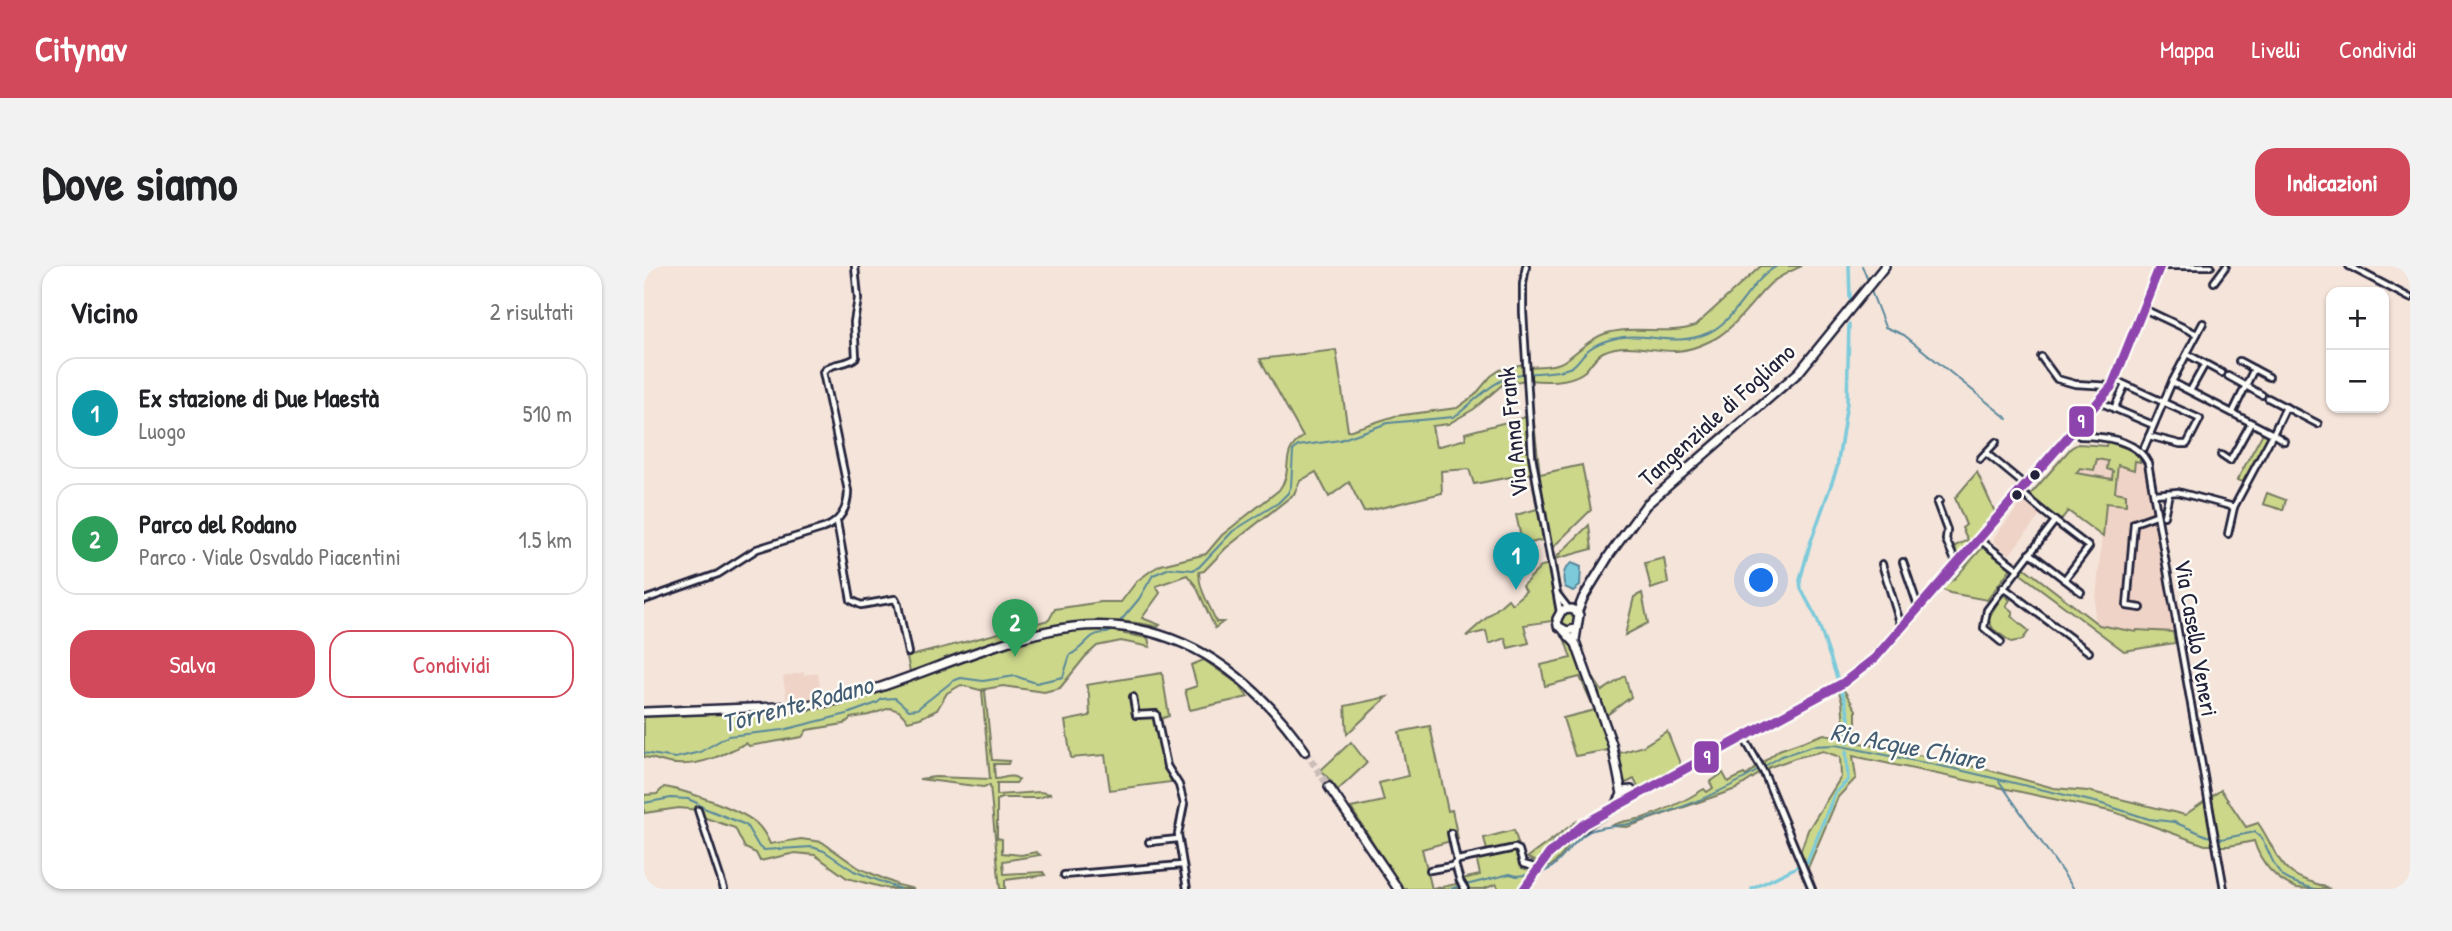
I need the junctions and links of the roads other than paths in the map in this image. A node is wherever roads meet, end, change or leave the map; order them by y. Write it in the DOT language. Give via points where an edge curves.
graph roads {
  1 [pos="855,266"];
  2 [pos="1526,266"];
  3 [pos="1885,266"];
  4 [pos="2160,266"];
  5 [pos="2211,266"];
  6 [pos="2225,266"];
  7 [pos="2349,266"];
  8 [pos="2214,282"];
  9 [pos="2410,298"];
  10 [pos="2144,309"];
  11 [pos="2203,323"];
  12 [pos="2197,334"];
  13 [pos="2187,354"];
  14 [pos="2041,357"];
  15 [pos="2239,361"];
  16 [pos="2205,364"];
  17 [pos="2255,369"];
  18 [pos="2222,373"];
  19 [pos="2228,376"];
  20 [pos="2269,377"];
  21 [pos="2115,380"];
  22 [pos="2172,382"];
  23 [pos="2125,385"];
  24 [pos="2112,386"];
  25 [pos="2246,386"];
  26 [pos="2190,391"];
  27 [pos="2099,402"];
  28 [pos="2164,402"];
  29 [pos="2287,407"];
  30 [pos="2114,409"];
  31 [pos="2232,412"];
  32 [pos="2251,423"];
  33 [pos="2318,424"];
  34 [pos="2153,425"];
  35 [pos="2076,430"];
  36 [pos="2273,434"];
  37 [pos="2149,436"];
  38 [pos="2284,441"];
  39 [pos="1996,442"];
  40 [pos="2144,448"];
  41 [pos="1986,453"];
  42 [pos="2221,455"];
  43 [pos="1980,460"];
  44 [pos="2026,486"];
  45 [pos="2021,492"];
  46 [pos="2169,492"];
  47 [pos="2154,494"];
  48 [pos="1939,501"];
  49 [pos="2235,507"];
  50 [pos="2157,514"];
  51 [pos="2164,516"];
  52 [pos="2145,520"];
  53 [pos="2055,521"];
  54 [pos="837,522"];
  55 [pos="2159,526"];
  56 [pos="2228,534"];
  57 [pos="1980,540"];
  58 [pos="2030,553"];
  59 [pos="1903,562"];
  60 [pos="1882,564"];
  61 [pos="1957,565"];
  62 [pos="2018,569"];
  63 [pos="2064,580"];
  64 [pos="2003,587"];
  65 [pos="2081,592"];
  66 [pos="644,600"];
  67 [pos="2141,608"];
  68 [pos="1920,609"];
  69 [pos="1568,611"];
  70 [pos="1575,629"];
  71 [pos="1902,629"];
  72 [pos="1564,631"];
  73 [pos="2001,642"];
  74 [pos="1576,644"];
  75 [pos="2089,652"];
  76 [pos="908,653"];
  77 [pos="1133,697"];
  78 [pos="644,712"];
  79 [pos="1744,738"];
  80 [pos="1305,751"];
  81 [pos="1329,787"];
  82 [pos="1627,794"];
  83 [pos="698,810"];
  84 [pos="1451,833"];
  85 [pos="1178,839"];
  86 [pos="1149,842"];
  87 [pos="1456,862"];
  88 [pos="1182,865"];
  89 [pos="1537,869"];
  90 [pos="1430,870"];
  91 [pos="1064,875"];
  92 [pos="724,889"];
  93 [pos="1187,889"];
  94 [pos="1398,889"];
  95 [pos="1465,889"];
  96 [pos="1524,889"];
  97 [pos="1812,889"];
  98 [pos="2224,889"];
  1 -- 54 [label="street" via="856,357 823,372 848,495"];
  2 -- 69 [label="street, Via Anna Frank" via="1525,362 1535,483 1557,593"];
  3 -- 69 [label="main road, Tangenziale di Fogliano" via="1799,372 1646,505 1583,598"];
  4 -- 5 [label="street"];
  4 -- 10 [label="street"];
  6 -- 8 [label="street"];
  7 -- 9 [label="street"];
  10 -- 12 [label="street"];
  10 -- 21 [label="street"];
  11 -- 12 [label="street"];
  12 -- 13 [label="street"];
  13 -- 16 [label="street"];
  13 -- 22 [label="street"];
  14 -- 24 [label="street" via="2057,379"];
  15 -- 17 [label="street"];
  16 -- 18 [label="street"];
  16 -- 26 [label="street"];
  17 -- 20 [label="street"];
  17 -- 25 [label="street"];
  19 -- 25 [label="street"];
  21 -- 23 [label="street"];
  21 -- 24 [label="street"];
  22 -- 26 [label="street"];
  22 -- 28 [label="street"];
  23 -- 28 [label="street"];
  23 -- 30 [label="street"];
  24 -- 27 [label="street"];
  25 -- 29 [label="street"];
  25 -- 31 [label="street"];
  26 -- 31 [label="street"];
  27 -- 30 [label="street"];
  27 -- 35 [label="street"];
  28 -- 34 [label="street"];
  28 -- 37 [label="street" via="2200,419 2187,444"];
  29 -- 33 [label="street"];
  29 -- 36 [label="street"];
  30 -- 34 [label="street"];
  31 -- 32 [label="street"];
  32 -- 36 [label="street"];
  32 -- 42 [label="street" via="2231,461"];
  34 -- 37 [label="street"];
  35 -- 44 [label="street"];
  35 -- 47 [label="street, Via Casello Veneri" via="2138,449 2148,463"];
  36 -- 38 [label="street"];
  36 -- 49 [label="street"];
  37 -- 40 [label="street"];
  39 -- 41 [label="street"];
  41 -- 43 [label="street"];
  41 -- 44 [label="street"];
  44 -- 45 [label="street"];
  45 -- 53 [label="street"];
  45 -- 57 [label="street"];
  46 -- 47 [label="street"];
  46 -- 49 [label="street"];
  46 -- 51 [label="street"];
  47 -- 50 [label="street, Via Casello Veneri"];
  48 -- 61 [label="street" via="1946,540"];
  49 -- 56 [label="street"];
  50 -- 52 [label="street"];
  50 -- 55 [label="street, Via Casello Veneri"];
  52 -- 55 [label="street"];
  52 -- 67 [label="street" via="2134,523 2127,606"];
  53 -- 58 [label="street"];
  53 -- 63 [label="street" via="2089,547"];
  54 -- 66 [label="street" via="757,549 718,575"];
  54 -- 76 [label="street" via="851,600 861,605 895,599"];
  55 -- 98 [label="street, Via Casello Veneri"];
  57 -- 61 [label="street"];
  57 -- 62 [label="street"];
  58 -- 62 [label="street"];
  58 -- 63 [label="street"];
  59 -- 68 [label="street"];
  60 -- 71 [label="street"];
  61 -- 68 [label="street"];
  62 -- 64 [label="street"];
  63 -- 65 [label="street"];
  64 -- 73 [label="street" via="1987,610 1984,626"];
  64 -- 75 [label="street"];
  68 -- 71 [label="street"];
  69 -- 70 [label="main road, Tangenziale di Fogliano" via="1580,620"];
  69 -- 72 [label="main road" via="1557,623"];
  70 -- 72 [label="main road"];
  70 -- 74 [label="main road"];
  71 -- 79 [label="street" via="1875,658 1843,682"];
  72 -- 74 [label="main road"];
  74 -- 82 [label="main road"];
  77 -- 85 [label="street" via="1136,715 1156,714 1167,766 1179,785 1184,804"];
  78 -- 80 [label="main road" via="831,701 1026,637 1081,626 1111,626 1181,642 1227,667 1263,699"];
  79 -- 82 [label="street" via="1647,790"];
  79 -- 97 [label="street" via="1762,769"];
  81 -- 94 [label="main road"];
  82 -- 89 [label="main road" via="1557,845"];
  83 -- 92 [label="street"];
  84 -- 87 [label="street"];
  85 -- 86 [label="street"];
  85 -- 88 [label="street"];
  87 -- 89 [label="street" via="1515,848 1522,864"];
  87 -- 90 [label="street"];
  87 -- 95 [label="street"];
  88 -- 91 [label="street"];
  88 -- 93 [label="street"];
  89 -- 96 [label="main road"];
}
